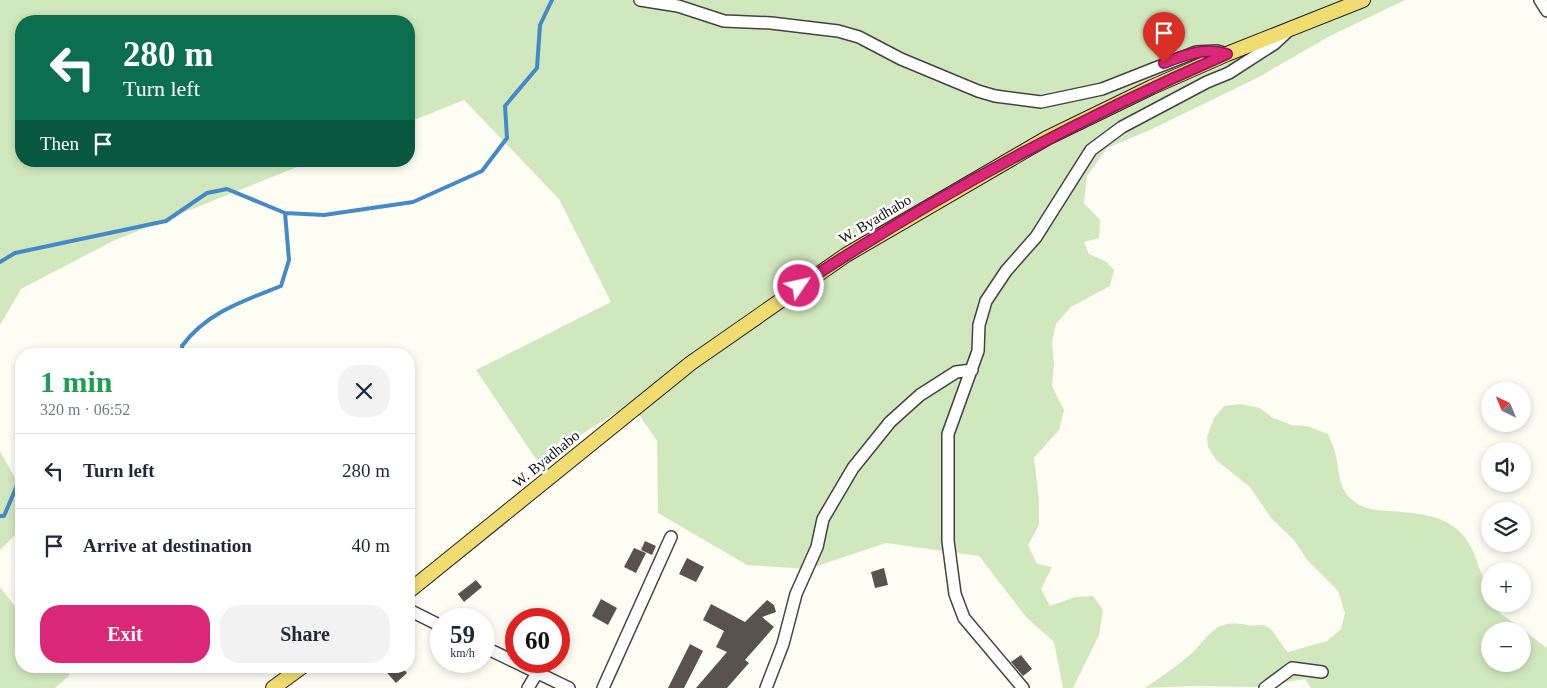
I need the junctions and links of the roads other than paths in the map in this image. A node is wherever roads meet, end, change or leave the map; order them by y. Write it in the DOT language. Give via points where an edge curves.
graph roads {
  1 [pos="640,0"];
  2 [pos="1363,0"];
  3 [pos="1540,0"];
  4 [pos="1547,11"];
  5 [pos="1294,26"];
  6 [pos="1227,54"];
  7 [pos="972,370"];
  8 [pos="671,537"];
  9 [pos="415,586"];
  10 [pos="415,613"];
  11 [pos="430,620"];
  12 [pos="1322,672"];
  13 [pos="293,673"];
  14 [pos="536,673"];
  15 [pos="539,673"];
  16 [pos="273,688"];
  17 [pos="528,688"];
  18 [pos="569,688"];
  19 [pos="603,688"];
  20 [pos="766,688"];
  21 [pos="1023,688"];
  22 [pos="1265,688"];
  1 -- 6 [label="street" via="678,6 724,21 838,31 859,37 901,59 978,91 1041,102 1102,89 1196,52"];
  2 -- 5 [label="main road, W. Byadhabo"];
  3 -- 4 [label="street"];
  5 -- 6 [label="main road, W. Byadhabo"];
  5 -- 7 [label="street" via="1274,44 1229,73 1122,127 1090,150 1036,237 1006,271 986,301"];
  6 -- 9 [label="main road, W. Byadhabo" via="1047,138 846,255 691,363"];
  7 -- 20 [label="street" via="956,372 920,395 890,422 853,468 823,519 817,547 796,594 783,644"];
  7 -- 21 [label="street" via="948,434 948,541 955,594 964,618"];
  8 -- 19 [label="street"];
  10 -- 11 [label="street"];
  12 -- 22 [label="street" via="1292,668"];
  13 -- 16 [label="main road"];
  14 -- 17 [label="street"];
  15 -- 18 [label="street"];
}
